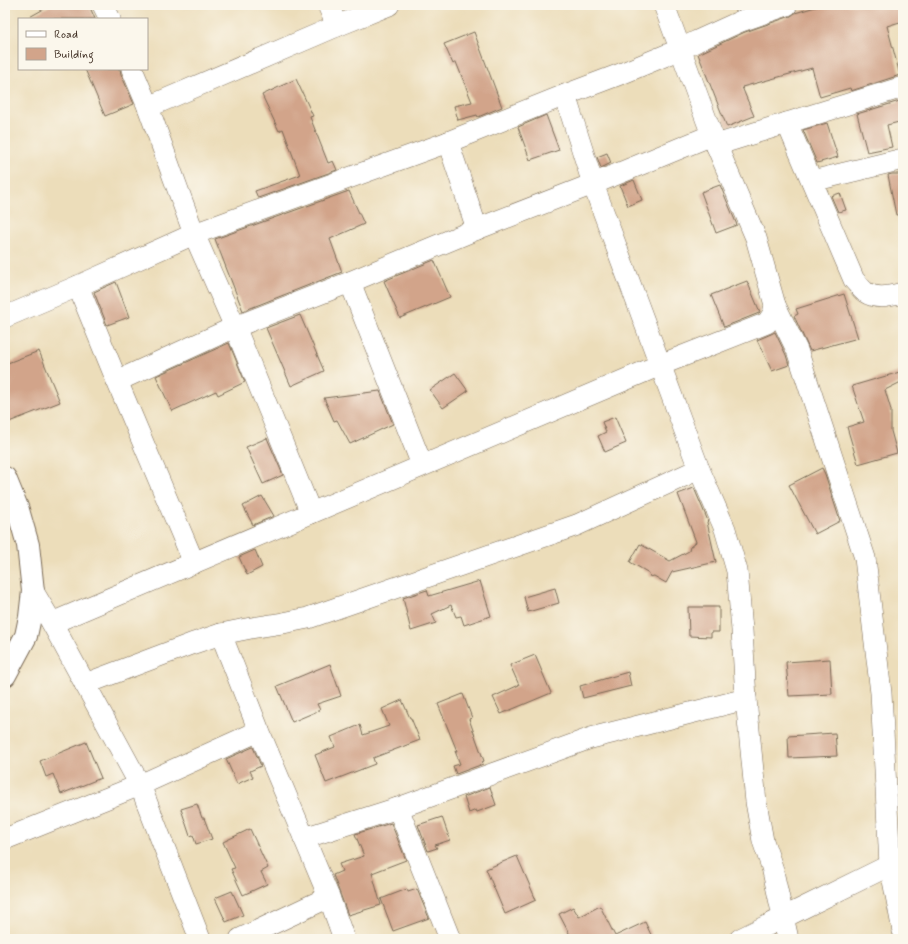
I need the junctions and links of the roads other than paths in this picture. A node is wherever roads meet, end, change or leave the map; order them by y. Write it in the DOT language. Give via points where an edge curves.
graph roads {
  1 [pos="103,5"];
  2 [pos="328,5"];
  3 [pos="390,5"];
  4 [pos="664,5"];
  5 [pos="786,5"];
  6 [pos="110,18"];
  7 [pos="337,26"];
  8 [pos="681,49"];
  9 [pos="132,70"];
  10 [pos="903,87"];
  11 [pos="565,95"];
  12 [pos="148,107"];
  13 [pos="787,122"];
  14 [pos="714,140"];
  15 [pos="448,142"];
  16 [pos="903,159"];
  17 [pos="812,181"];
  18 [pos="593,184"];
  19 [pos="476,229"];
  20 [pos="194,234"];
  21 [pos="350,282"];
  22 [pos="78,286"];
  23 [pos="903,293"];
  24 [pos="775,305"];
  25 [pos="5,317"];
  26 [pos="235,327"];
  27 [pos="660,365"];
  28 [pos="117,381"];
  29 [pos="422,466"];
  30 [pos="699,469"];
  31 [pos="5,478"];
  32 [pos="311,513"];
  33 [pos="194,563"];
  34 [pos="33,590"];
  35 [pos="52,623"];
  36 [pos="221,634"];
  37 [pos="5,675"];
  38 [pos="85,684"];
  39 [pos="746,699"];
  40 [pos="259,731"];
  41 [pos="140,785"];
  42 [pos="398,808"];
  43 [pos="304,838"];
  44 [pos="5,839"];
  45 [pos="897,862"];
  46 [pos="329,897"];
  47 [pos="784,917"];
  48 [pos="903,931"];
  49 [pos="198,938"];
  50 [pos="240,939"];
  51 [pos="344,939"];
  52 [pos="450,939"];
  53 [pos="740,939"];
  54 [pos="788,939"];
  1 -- 6 [label="street"];
  2 -- 7 [label="street"];
  3 -- 7 [label="street"];
  4 -- 8 [label="street"];
  5 -- 8 [label="street" via="741,20"];
  7 -- 12 [label="street"];
  8 -- 11 [label="street"];
  8 -- 14 [label="street"];
  9 -- 12 [label="street"];
  10 -- 13 [label="street"];
  11 -- 15 [label="street"];
  11 -- 18 [label="street"];
  12 -- 20 [label="street"];
  13 -- 14 [label="street"];
  13 -- 17 [label="street"];
  14 -- 18 [label="street"];
  14 -- 24 [label="street" via="756,238"];
  15 -- 19 [label="street"];
  15 -- 20 [label="street"];
  16 -- 17 [label="street"];
  17 -- 23 [label="street" via="854,280 865,292 877,297"];
  18 -- 19 [label="street"];
  18 -- 27 [label="street"];
  19 -- 21 [label="street"];
  20 -- 22 [label="street"];
  20 -- 26 [label="street"];
  21 -- 26 [label="street"];
  21 -- 29 [label="street"];
  22 -- 25 [label="street"];
  22 -- 28 [label="street"];
  24 -- 27 [label="street" via="773,314 766,323"];
  24 -- 45 [label="street" via="797,350 865,558"];
  26 -- 28 [label="street"];
  26 -- 32 [label="street"];
  27 -- 29 [label="street"];
  27 -- 30 [label="street"];
  28 -- 33 [label="street"];
  29 -- 32 [label="street"];
  30 -- 36 [label="street" via="577,525 308,618"];
  30 -- 39 [label="street" via="725,529 737,571"];
  31 -- 34 [label="street" via="28,545"];
  32 -- 33 [label="street"];
  33 -- 35 [label="street"];
  34 -- 35 [label="street"];
  34 -- 37 [label="street" via="26,636"];
  35 -- 38 [label="street"];
  36 -- 38 [label="street"];
  36 -- 40 [label="street"];
  38 -- 41 [label="street"];
  39 -- 42 [label="street" via="591,738"];
  39 -- 47 [label="street" via="756,802 763,841"];
  40 -- 41 [label="street"];
  40 -- 43 [label="street"];
  41 -- 44 [label="street"];
  41 -- 49 [label="street"];
  42 -- 43 [label="street"];
  42 -- 52 [label="street"];
  43 -- 46 [label="street"];
  45 -- 47 [label="street"];
  45 -- 48 [label="street"];
  46 -- 50 [label="street"];
  46 -- 51 [label="street"];
  47 -- 53 [label="street"];
  47 -- 54 [label="street"];
}
